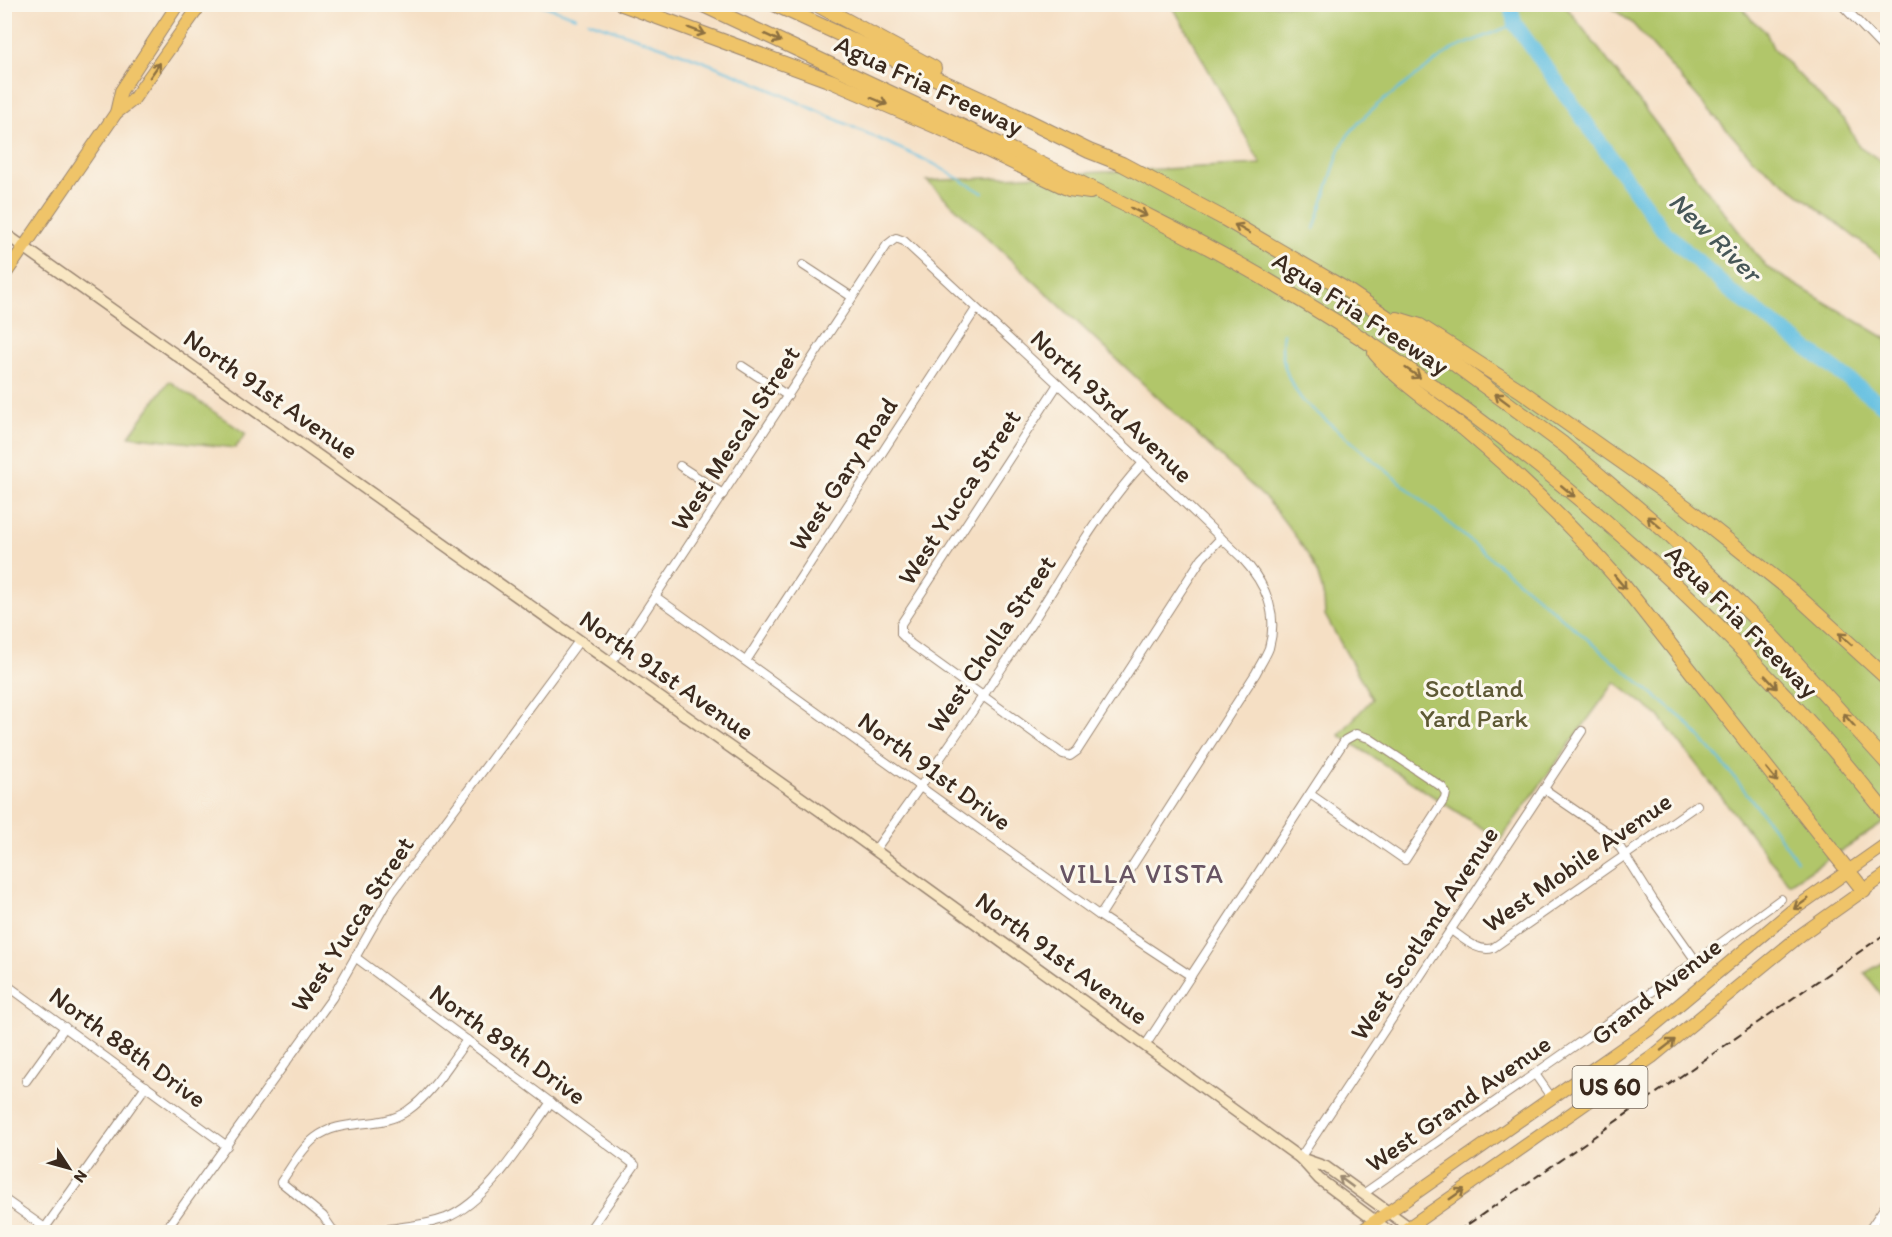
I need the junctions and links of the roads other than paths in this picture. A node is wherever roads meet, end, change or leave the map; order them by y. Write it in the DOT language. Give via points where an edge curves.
graph roads {
  1 [pos="178,4"];
  2 [pos="187,4"];
  3 [pos="201,4"];
  4 [pos="622,4"];
  5 [pos="701,4"];
  6 [pos="774,4"];
  7 [pos="816,4"];
  8 [pos="1841,4"];
  9 [pos="185,27"];
  10 [pos="1887,53"];
  11 [pos="116,113"];
  12 [pos="1122,164"];
  13 [pos="1107,195"];
  14 [pos="4,233"];
  15 [pos="896,238"];
  16 [pos="25,247"];
  17 [pos="803,265"];
  18 [pos="4,276"];
  19 [pos="852,297"];
  20 [pos="976,309"];
  21 [pos="1381,315"];
  22 [pos="1365,340"];
  23 [pos="742,366"];
  24 [pos="1058,384"];
  25 [pos="788,396"];
  26 [pos="1143,463"];
  27 [pos="680,466"];
  28 [pos="723,494"];
  29 [pos="1221,538"];
  30 [pos="656,597"];
  31 [pos="579,641"];
  32 [pos="746,661"];
  33 [pos="611,663"];
  34 [pos="1887,679"];
  35 [pos="984,696"];
  36 [pos="1582,731"];
  37 [pos="1887,764"];
  38 [pos="920,785"];
  39 [pos="1544,789"];
  40 [pos="1310,794"];
  41 [pos="1696,805"];
  42 [pos="1887,816"];
  43 [pos="1886,844"];
  44 [pos="875,850"];
  45 [pos="1624,856"];
  46 [pos="1849,871"];
  47 [pos="1887,873"];
  48 [pos="1864,891"];
  49 [pos="1781,899"];
  50 [pos="1100,916"];
  51 [pos="1451,930"];
  52 [pos="355,957"];
  53 [pos="1696,961"];
  54 [pos="1191,976"];
  55 [pos="4,983"];
  56 [pos="65,1027"];
  57 [pos="466,1040"];
  58 [pos="1145,1046"];
  59 [pos="1535,1074"];
  60 [pos="26,1081"];
  61 [pos="146,1086"];
  62 [pos="1551,1097"];
  63 [pos="551,1102"];
  64 [pos="226,1146"];
  65 [pos="1300,1158"];
  66 [pos="1363,1194"];
  67 [pos="4,1199"];
  68 [pos="1887,1202"];
  69 [pos="1388,1212"];
  70 [pos="1376,1221"];
  71 [pos="44,1230"];
  72 [pos="1409,1231"];
  73 [pos="164,1233"];
  74 [pos="334,1233"];
  75 [pos="368,1233"];
  76 [pos="588,1233"];
  77 [pos="1360,1233"];
  78 [pos="1390,1233"];
  79 [pos="1868,1233"];
  1 -- 11 [label="main road" via="121,91"];
  2 -- 9 [label="main road" via="180,17"];
  3 -- 9 [label="main road"];
  4 -- 13 [label="highway, one-way" via="831,81 1069,189"];
  5 -- 13 [label="highway, Agua Fria Freeway, one-way"];
  6 -- 12 [label="highway, Agua Fria Freeway"];
  7 -- 12 [label="highway" via="925,64 1093,142"];
  8 -- 10 [label="street"];
  11 -- 9 [label="main road, one-way" via="133,100"];
  11 -- 16 [label="main road"];
  21 -- 12 [label="highway, Agua Fria Freeway, one-way" via="1225,219"];
  13 -- 22 [label="highway, Agua Fria Freeway, one-way" via="1233,261"];
  14 -- 16 [label="main road, North 91st Avenue"];
  15 -- 19 [label="street, West Mescal Street" via="886,245"];
  15 -- 20 [label="street, North 93rd Avenue" via="904,241"];
  16 -- 18 [label="main road"];
  16 -- 31 [label="main road, North 91st Avenue"];
  17 -- 19 [label="street"];
  19 -- 25 [label="street, West Mescal Street"];
  20 -- 24 [label="street, North 93rd Avenue"];
  20 -- 32 [label="street, West Gary Road"];
  34 -- 21 [label="highway, one-way" via="1794,593 1662,490 1520,390 1420,326"];
  37 -- 21 [label="highway, Agua Fria Freeway, one-way" via="1765,627 1667,533 1563,444 1437,351"];
  22 -- 42 [label="highway, Agua Fria Freeway, one-way" via="1528,458 1628,541 1719,626 1850,768"];
  22 -- 46 [label="highway, one-way" via="1390,371 1498,458 1598,556"];
  23 -- 25 [label="street"];
  24 -- 26 [label="street, North 93rd Avenue"];
  24 -- 35 [label="street, West Yucca Street" via="902,624 901,634 911,644"];
  25 -- 28 [label="street, West Mescal Street"];
  26 -- 29 [label="street, North 93rd Avenue"];
  26 -- 35 [label="street, West Cholla Street" via="1102,514"];
  27 -- 28 [label="street"];
  28 -- 30 [label="street, West Mescal Street"];
  29 -- 35 [label="street" via="1202,558 1077,752 1063,754"];
  29 -- 50 [label="street, North 93rd Avenue" via="1255,571 1270,601 1273,624 1268,649"];
  30 -- 32 [label="street, North 91st Drive"];
  30 -- 33 [label="street, West Mescal Street"];
  31 -- 33 [label="main road, North 91st Avenue"];
  31 -- 52 [label="street, West Yucca Street" via="392,892"];
  32 -- 38 [label="street, North 91st Drive"];
  33 -- 44 [label="main road, North 91st Avenue"];
  35 -- 38 [label="street, West Cholla Street"];
  36 -- 39 [label="street, West Scotland Avenue"];
  38 -- 44 [label="street, West Cholla Street"];
  38 -- 50 [label="street, North 91st Drive"];
  39 -- 45 [label="street" via="1607,832"];
  39 -- 51 [label="street, West Scotland Avenue"];
  40 -- 40 [label="street" via="1345,740 1356,734 1369,738 1446,793 1405,860"];
  40 -- 54 [label="street"];
  41 -- 45 [label="street, West Mobile Avenue"];
  43 -- 46 [label="main road, Grand Avenue / US 60"];
  44 -- 58 [label="main road, North 91st Avenue"];
  45 -- 51 [label="street, West Mobile Avenue" via="1493,948 1479,948"];
  45 -- 53 [label="street"];
  46 -- 48 [label="highway"];
  46 -- 62 [label="main road, Grand Avenue / US 60, one-way" via="1790,912 1650,1029"];
  47 -- 48 [label="main road, Grand Avenue / US 60"];
  72 -- 48 [label="main road, Grand Avenue / US 60, one-way" via="1645,1062 1802,934"];
  49 -- 53 [label="street, West Grand Avenue"];
  50 -- 54 [label="street, North 91st Drive"];
  51 -- 65 [label="street, West Scotland Avenue"];
  52 -- 57 [label="street, North 89th Drive"];
  52 -- 64 [label="street, West Yucca Street" via="332,998"];
  53 -- 59 [label="street, West Grand Avenue"];
  54 -- 58 [label="street"];
  55 -- 56 [label="street, North 88th Drive"];
  56 -- 60 [label="street"];
  56 -- 61 [label="street, North 88th Drive"];
  57 -- 63 [label="street, North 89th Drive"];
  57 -- 74 [label="street" via="422,1099 406,1112 316,1136 281,1182 323,1216"];
  58 -- 65 [label="main road, North 91st Avenue"];
  59 -- 62 [label="street"];
  59 -- 66 [label="street, West Grand Avenue"];
  61 -- 64 [label="street, North 88th Drive"];
  61 -- 71 [label="street"];
  62 -- 69 [label="main road, Grand Avenue / US 60"];
  63 -- 75 [label="street" via="497,1176 472,1202 446,1218"];
  63 -- 76 [label="street, North 89th Drive" via="635,1165"];
  64 -- 73 [label="street, West Yucca Street"];
  66 -- 65 [label="main road, North 91st Avenue, one-way" via="1326,1167"];
  65 -- 70 [label="main road, North 91st Avenue" via="1318,1179"];
  66 -- 69 [label="main road, North 91st Avenue"];
  67 -- 71 [label="street"];
  68 -- 79 [label="street"];
  69 -- 70 [label="main road, Grand Avenue / US 60"];
  69 -- 72 [label="main road, North 91st Avenue"];
  70 -- 77 [label="main road, Grand Avenue / US 60"];
  70 -- 78 [label="main road, North 91st Avenue"];
}
